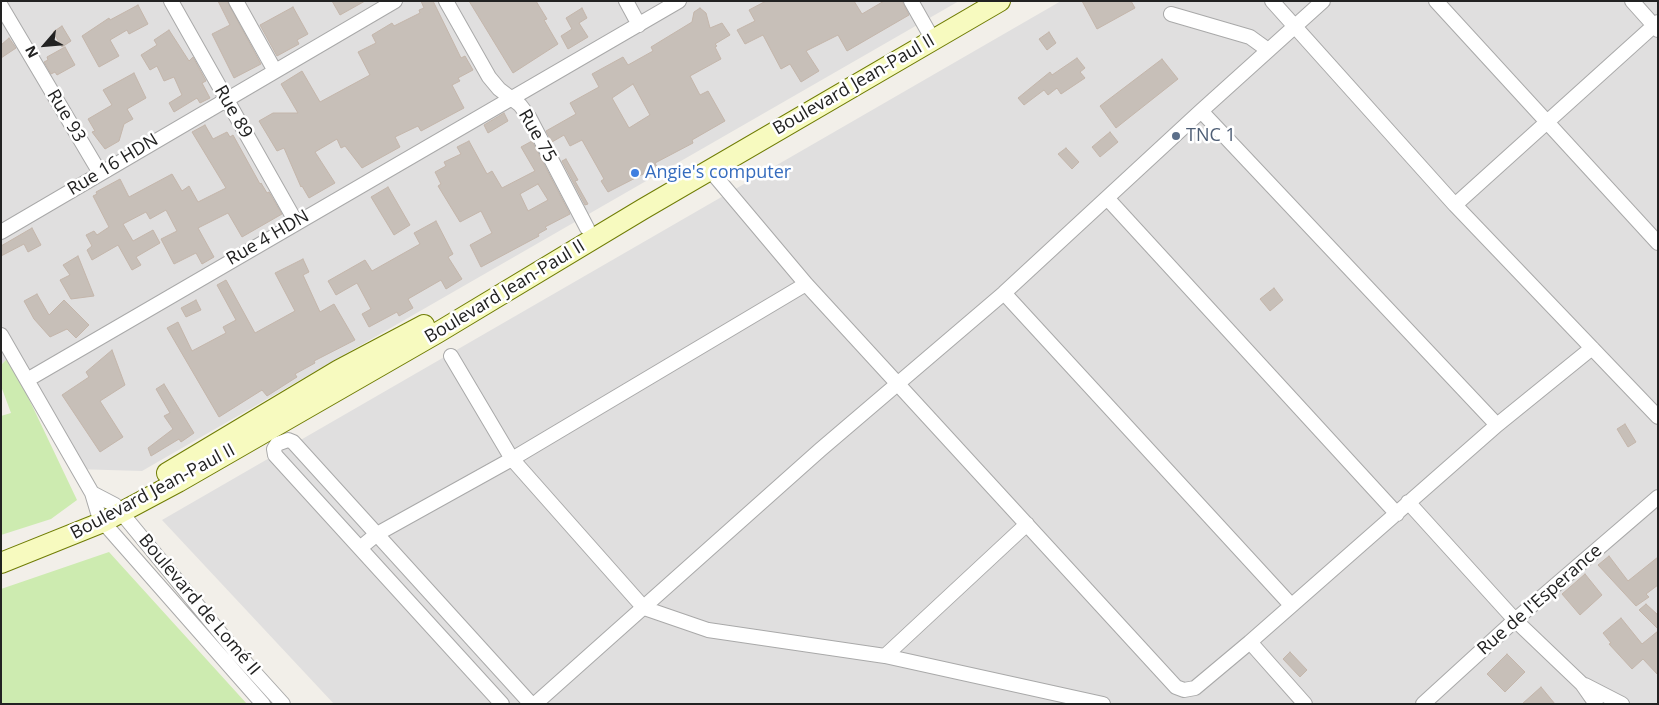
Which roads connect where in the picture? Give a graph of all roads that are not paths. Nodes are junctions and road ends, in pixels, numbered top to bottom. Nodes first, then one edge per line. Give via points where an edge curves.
1 (171, 1) edge
2 (236, 1) edge
3 (395, 1) edge
4 (446, 1) edge
5 (626, 1) edge
6 (679, 1) edge
7 (911, 1) edge
8 (978, 1) edge
9 (1000, 1) edge
10 (1272, 1) edge
11 (1323, 1) edge
12 (1436, 1) edge
13 (1632, 1) edge
14 (1, 6) edge
15 (1171, 14) dead end
16 (639, 25) junction
17 (1656, 26) edge
18 (1293, 27) junction
19 (928, 31) junction
20 (1268, 50) junction
21 (275, 71) junction
22 (510, 98) junction
23 (225, 99) junction
24 (1201, 111) junction
25 (1548, 122) junction
26 (710, 170) junction
27 (100, 173) junction
28 (1107, 198) junction
29 (1455, 205) junction
30 (296, 222) junction
31 (587, 228) junction
32 (1, 232) edge
33 (1658, 243) edge
34 (806, 284) junction
35 (1004, 293) junction
36 (1, 335) edge
37 (1592, 348) junction
38 (451, 356) dead end
39 (27, 380) junction
40 (899, 383) junction
41 (1658, 417) edge
42 (1497, 425) junction
43 (512, 459) junction
44 (92, 493) junction
45 (1658, 498) edge
46 (1408, 502) junction
47 (110, 513) junction
48 (1397, 514) junction
49 (1027, 524) junction
50 (377, 534) junction
51 (360, 548) junction
52 (1, 551) edge
53 (1, 563) edge
54 (1291, 605) junction
55 (644, 608) junction
56 (1515, 620) junction
57 (1250, 642) junction
58 (885, 656) junction
59 (1582, 684) junction
60 (263, 704) edge
61 (283, 704) edge
62 (502, 704) edge
63 (531, 704) edge
64 (535, 704) edge
65 (1103, 704) edge
66 (1305, 704) edge
67 (1424, 704) edge
68 (1596, 704) edge
69 (1622, 704) edge

1 - 23 street, Rue 89
2 - 21 street
3 - 21 street, Rue 16 HDN
4 - 22 street, Rue 75 via 489,77
5 - 16 street
6 - 16 street, Rue 4 HDN
7 - 19 street
8 - 19 main road, Boulevard Jean-Paul II
9 - 26 main road, Boulevard Jean-Paul II
10 - 18 street
11 - 18 street
12 - 25 street
13 - 17 street
14 - 27 street, Rue 93
15 - 20 street via 1250,38
16 - 22 street, Rue 4 HDN
17 - 25 street
18 - 20 street
18 - 29 street
19 - 31 main road, Boulevard Jean-Paul II
20 - 24 street
21 - 23 street, Rue 16 HDN
22 - 30 street, Rue 4 HDN
22 - 31 street, Rue 75 via 528,117
23 - 27 street, Rue 16 HDN
23 - 30 street, Rue 89
24 - 28 street
24 - 42 street
25 - 29 street
25 - 33 street
26 - 34 street
26 - 47 main road, Boulevard Jean-Paul II via 437,333
27 - 32 street, Rue 16 HDN
28 - 35 street
28 - 48 street
29 - 37 street
30 - 39 street, Rue 4 HDN
31 - 47 main road, Boulevard Jean-Paul II via 426,324 238,429
34 - 40 street
34 - 43 street
35 - 40 street
35 - 54 street
36 - 39 street
37 - 41 street
37 - 42 street
38 - 43 street
39 - 44 street
40 - 49 street
40 - 55 street
42 - 46 street
43 - 50 street
43 - 55 street
44 - 47 street
44 - 47 street
45 - 56 street, Rue de l'Esperance
46 - 48 street
46 - 56 street
47 - 52 main road, Boulevard Jean-Paul II
47 - 53 main road, Boulevard Jean-Paul II
47 - 60 street, Boulevard de Lomé II
47 - 61 street, Boulevard de Lomé II
48 - 54 street
49 - 57 street via 1176,687 1184,690 1195,688
49 - 58 street
50 - 51 street
50 - 51 street via 293,442 288,440 277,444 275,454
50 - 63 street
51 - 62 street
54 - 57 street
55 - 58 street via 708,630
55 - 64 street
56 - 59 street
56 - 67 street, Rue de l'Esperance
57 - 66 street
58 - 65 street
59 - 68 street
59 - 69 street

